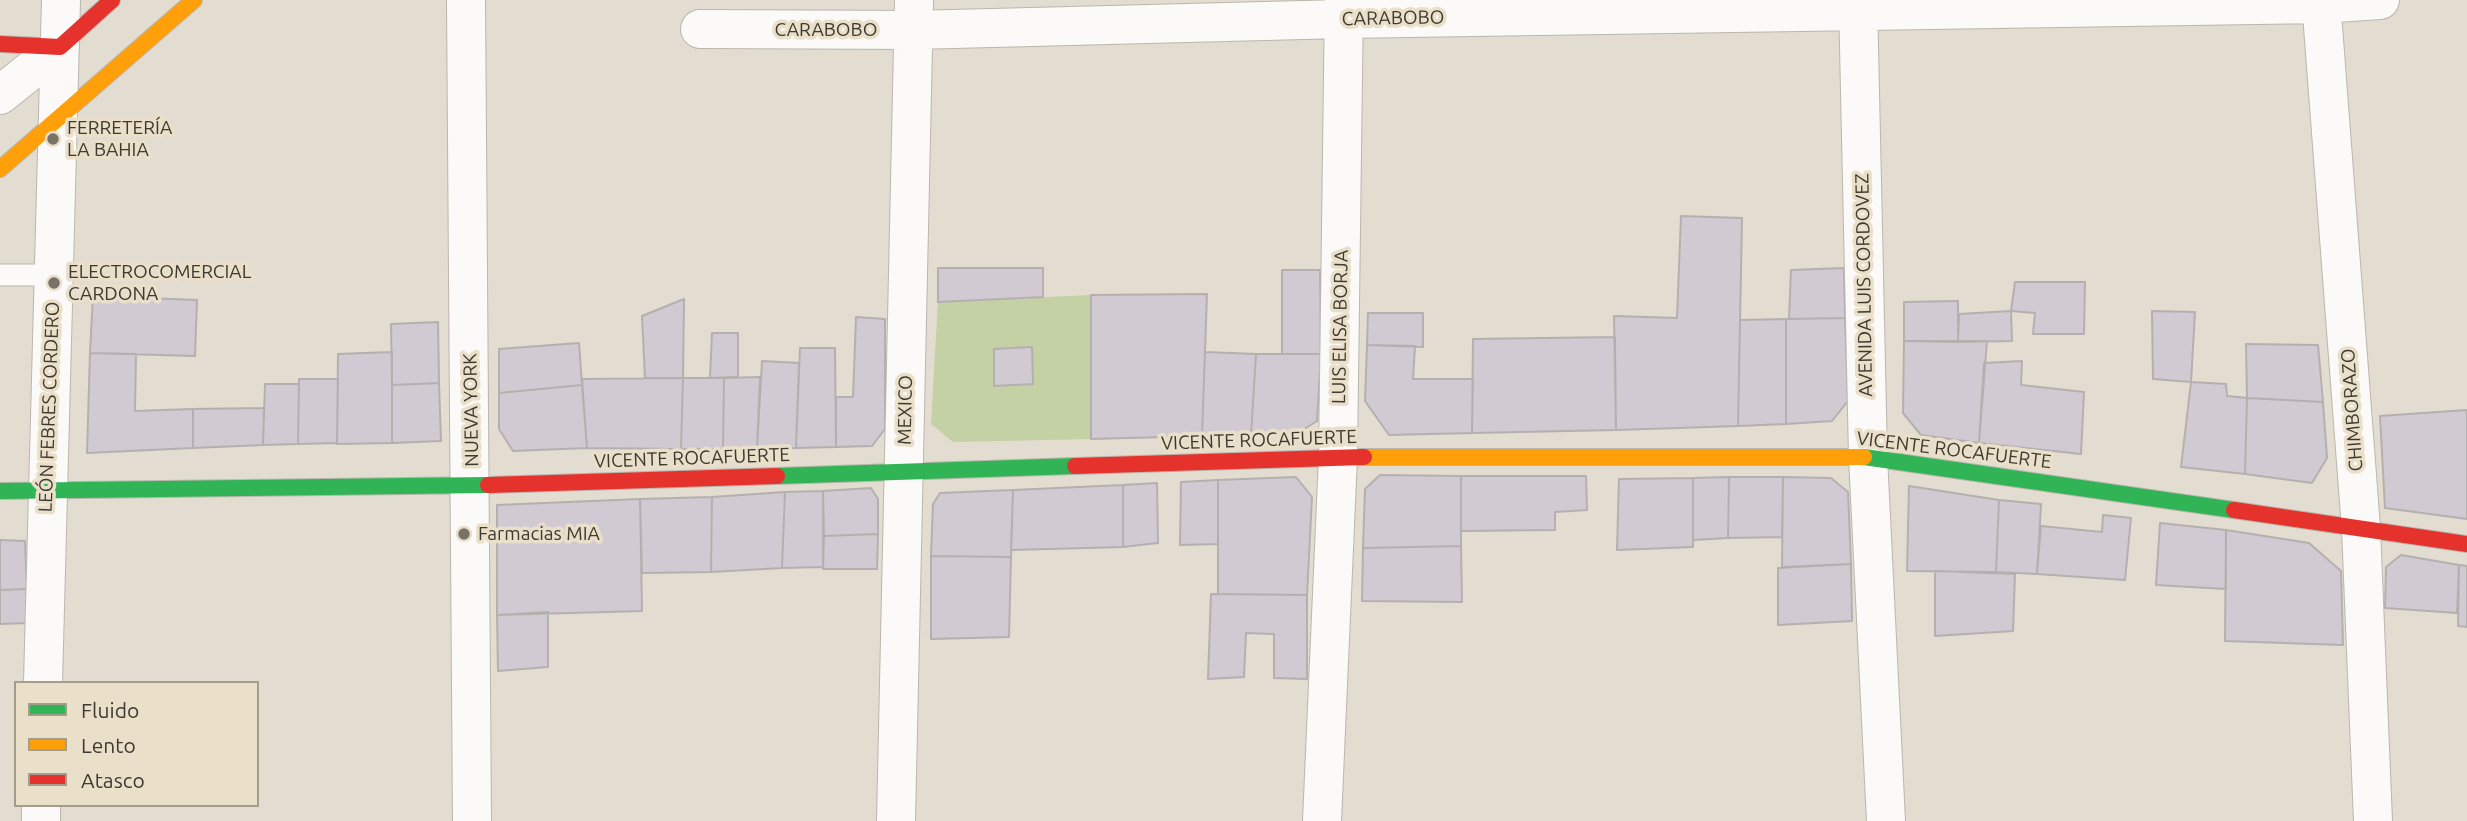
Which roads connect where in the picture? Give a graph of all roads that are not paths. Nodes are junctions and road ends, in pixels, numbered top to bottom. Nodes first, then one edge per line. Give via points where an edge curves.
1 (61, 0) edge
2 (112, 0) edge
3 (194, 0) edge
4 (466, 0) edge
5 (2380, 0) edge
6 (2321, 2) edge
7 (1858, 5) edge
8 (1344, 10) edge
9 (914, 15) edge
10 (700, 30) dead end
11 (0, 44) edge
12 (60, 47) junction
13 (0, 95) edge
14 (58, 120) junction
15 (0, 169) edge
16 (0, 275) edge
17 (53, 275) junction
18 (1338, 457) junction
19 (1868, 457) junction
20 (904, 473) junction
21 (472, 486) junction
22 (0, 491) edge
23 (47, 492) junction
24 (2361, 528) junction
25 (2467, 544) edge
26 (43, 681) edge
27 (472, 821) edge
28 (896, 821) edge
29 (1322, 821) edge
30 (1886, 821) edge
31 (2373, 821) edge

1 - 12 street, LEÓN FEBRES CORDERO
2 - 12 street
3 - 14 street
4 - 21 street, NUEVA YORK
5 - 6 street, CARABOBO
6 - 7 street, CARABOBO
6 - 24 street, CHIMBORAZO
7 - 8 street, CARABOBO
7 - 19 street, AVENIDA LUIS CORDOVEZ
8 - 9 street, CARABOBO
8 - 18 street, LUIS ELISA BORJA
9 - 10 street, CARABOBO
9 - 20 street, MEXICO
11 - 12 street
12 - 13 street
12 - 14 street, LEÓN FEBRES CORDERO
14 - 15 street
14 - 17 street, LEÓN FEBRES CORDERO
16 - 17 lane
17 - 23 street, LEÓN FEBRES CORDERO
18 - 19 street, VICENTE ROCAFUERTE
18 - 20 street, VICENTE ROCAFUERTE
18 - 29 street, LUIS ELISA BORJA
19 - 24 street, VICENTE ROCAFUERTE
19 - 30 street, AVENIDA LUIS CORDOVEZ
20 - 21 street, VICENTE ROCAFUERTE
20 - 28 street, MEXICO
21 - 23 street, VICENTE ROCAFUERTE
21 - 27 street, NUEVA YORK
22 - 23 street, VICENTE ROCAFUERTE
23 - 26 street, LEÓN FEBRES CORDERO
24 - 25 street, VICENTE ROCAFUERTE
24 - 31 street, CHIMBORAZO

